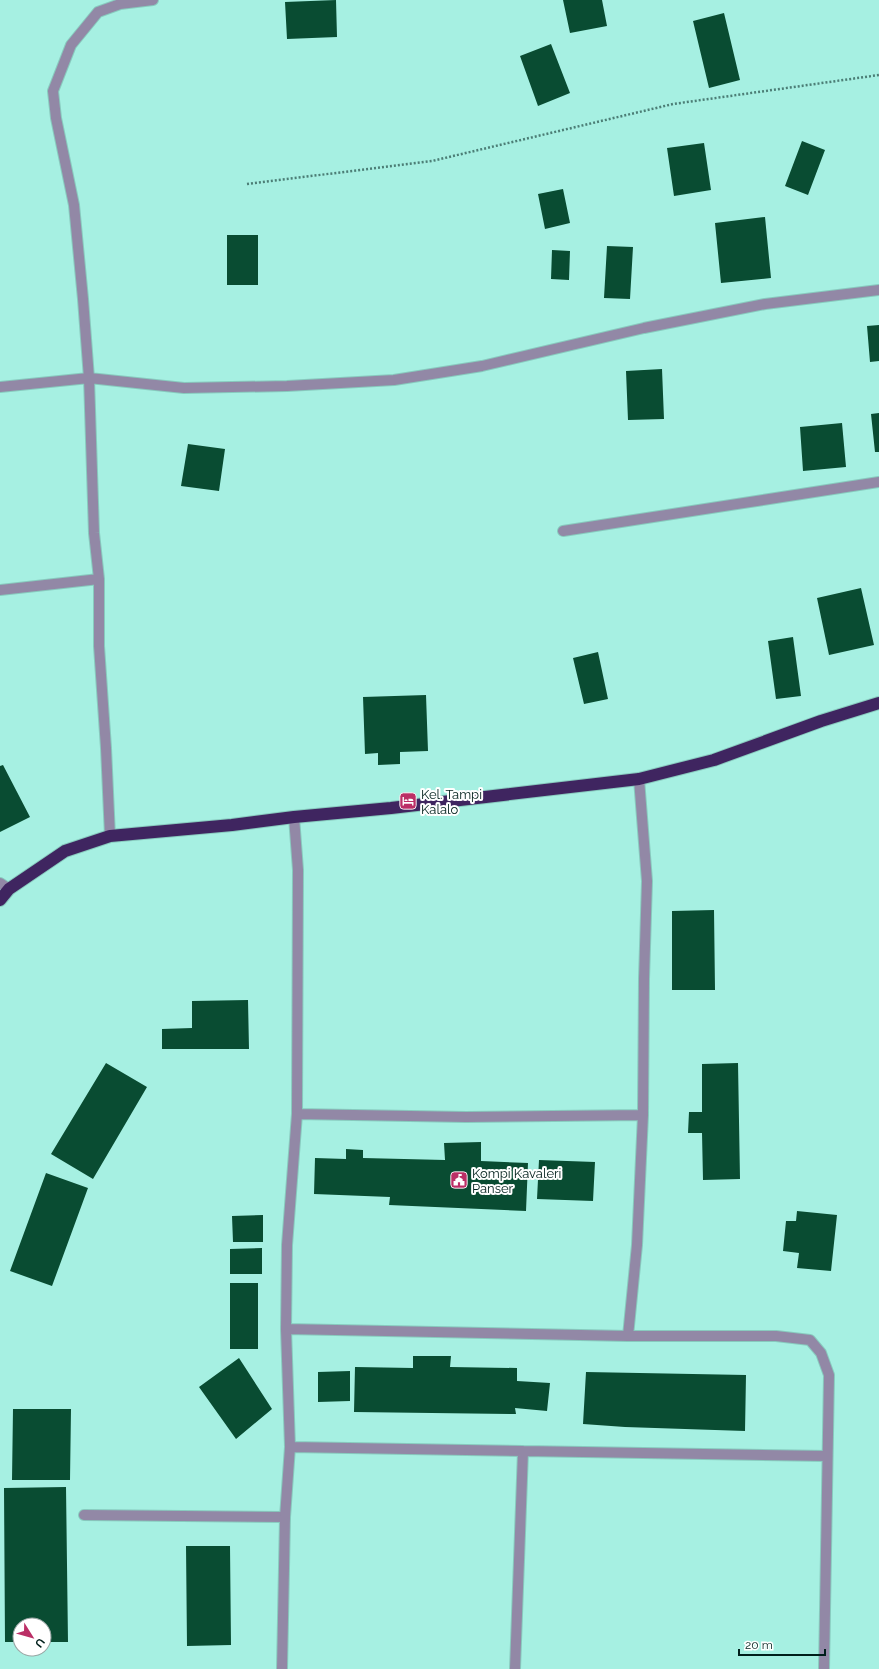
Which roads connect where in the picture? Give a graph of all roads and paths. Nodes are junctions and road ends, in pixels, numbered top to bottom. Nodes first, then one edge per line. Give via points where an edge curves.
1 (153, 0) edge
2 (879, 74) edge
3 (247, 184) dead end
4 (879, 290) edge
5 (89, 378) junction
6 (0, 387) edge
7 (879, 482) edge
8 (563, 531) dead end
9 (99, 579) junction
10 (0, 590) edge
11 (879, 703) edge
12 (639, 779) junction
13 (294, 817) junction
14 (110, 836) junction
15 (4, 886) edge
16 (0, 900) edge
17 (297, 1114) junction
18 (643, 1115) junction
19 (286, 1329) junction
20 (628, 1336) junction
21 (290, 1447) junction
22 (523, 1451) junction
23 (828, 1456) junction
24 (84, 1516) dead end
25 (285, 1517) junction
26 (282, 1669) edge
27 (515, 1669) edge
28 (824, 1669) edge

1 - 5 street via 120,4 98,12 71,45 53,91 74,205
2 - 3 path via 673,104 432,161
4 - 5 street via 765,304 644,328 482,366 394,380 184,388
5 - 6 street
5 - 9 street via 94,533
7 - 8 street
9 - 10 street
9 - 14 street via 98,646
11 - 12 highway via 714,760
12 - 13 highway
12 - 18 street via 647,881
13 - 14 highway via 232,826
13 - 17 street via 298,870
14 - 15 highway via 65,851
15 - 16 highway
17 - 18 street via 466,1117
17 - 19 street via 287,1245
18 - 20 street via 637,1245
19 - 20 street
19 - 21 street
20 - 23 street via 776,1336 810,1340 821,1353 829,1375
21 - 22 street
21 - 25 street
22 - 23 street
22 - 27 street
23 - 28 street
24 - 25 street
25 - 26 street

